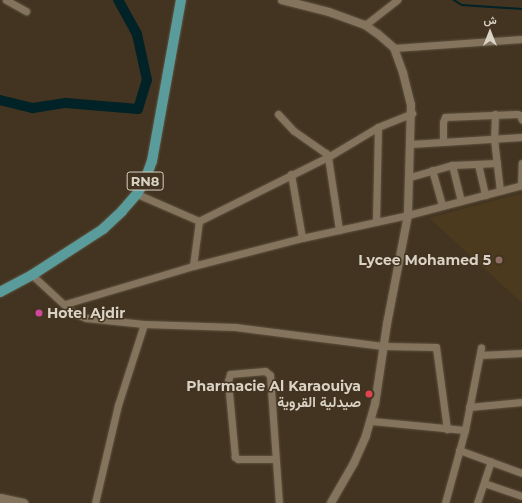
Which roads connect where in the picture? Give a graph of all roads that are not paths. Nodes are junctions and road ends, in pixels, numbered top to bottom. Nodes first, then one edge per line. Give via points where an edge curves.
1 (6, 0) edge
2 (182, 0) edge
3 (282, 0) edge
4 (397, 0) edge
5 (26, 11) dead end
6 (365, 25) junction
7 (522, 39) edge
8 (394, 48) junction
9 (412, 113) junction
10 (278, 114) dead end
11 (495, 114) junction
12 (522, 120) edge
13 (378, 127) junction
14 (522, 137) edge
15 (494, 139) junction
16 (443, 142) junction
17 (411, 144) junction
18 (328, 157) junction
19 (497, 163) junction
20 (522, 163) edge
21 (478, 164) junction
22 (452, 165) junction
23 (432, 170) junction
24 (292, 174) junction
25 (410, 177) junction
26 (521, 185) edge
27 (500, 192) junction
28 (137, 194) junction
29 (485, 195) junction
30 (461, 201) junction
31 (442, 206) junction
32 (408, 215) junction
33 (199, 220) junction
34 (376, 222) junction
35 (339, 230) junction
36 (302, 238) junction
37 (193, 266) junction
38 (32, 275) junction
39 (0, 292) edge
40 (65, 304) junction
41 (144, 324) junction
42 (383, 346) junction
43 (522, 353) edge
44 (522, 402) edge
45 (469, 406) junction
46 (372, 421) junction
47 (447, 429) junction
48 (465, 430) junction
49 (459, 450) junction
50 (275, 459) junction
51 (491, 461) junction
52 (522, 472) edge
53 (484, 483) junction
54 (522, 497) edge
55 (0, 498) edge
56 (23, 503) edge
57 (95, 503) edge
58 (279, 503) edge
59 (331, 503) edge
60 (444, 503) edge
61 (477, 503) edge
62 (520, 503) edge

1 - 5 street
2 - 28 main road, RN8 via 152,161
3 - 6 street via 329,12
4 - 6 street
6 - 8 street
7 - 8 street
8 - 9 street via 410,96
9 - 13 street
9 - 17 street
10 - 18 street
11 - 12 street via 517,114
11 - 15 street
11 - 16 street via 445,117
13 - 18 street
13 - 34 street
14 - 15 street
15 - 16 street
15 - 19 street
16 - 17 street
17 - 25 street
18 - 24 street
18 - 35 street
19 - 21 street
19 - 27 street
20 - 26 street
21 - 22 street
21 - 29 street
22 - 23 street
22 - 30 street
23 - 25 street
23 - 31 street
24 - 33 street
24 - 36 street
25 - 32 street
26 - 27 street
27 - 29 street
28 - 33 street
28 - 38 main road, RN8 via 103,229
29 - 30 street
30 - 31 street
31 - 32 street
32 - 34 street
32 - 42 street
33 - 37 street
34 - 35 street
35 - 36 street
36 - 37 street
37 - 40 street
38 - 39 main road, RN8
38 - 40 street
40 - 41 street via 73,313 86,318
41 - 42 street via 235,327
41 - 57 street via 118,405
42 - 46 street
42 - 47 street via 436,347
43 - 45 street via 480,352
44 - 45 street
45 - 48 street
46 - 47 street
46 - 59 street via 354,463
47 - 48 street
48 - 49 street
49 - 51 street
49 - 60 street
50 - 50 street via 269,373 265,371 230,374 228,381 236,457
50 - 58 street
51 - 52 street
51 - 53 street
53 - 54 street
53 - 61 street
54 - 62 street
55 - 56 main road

